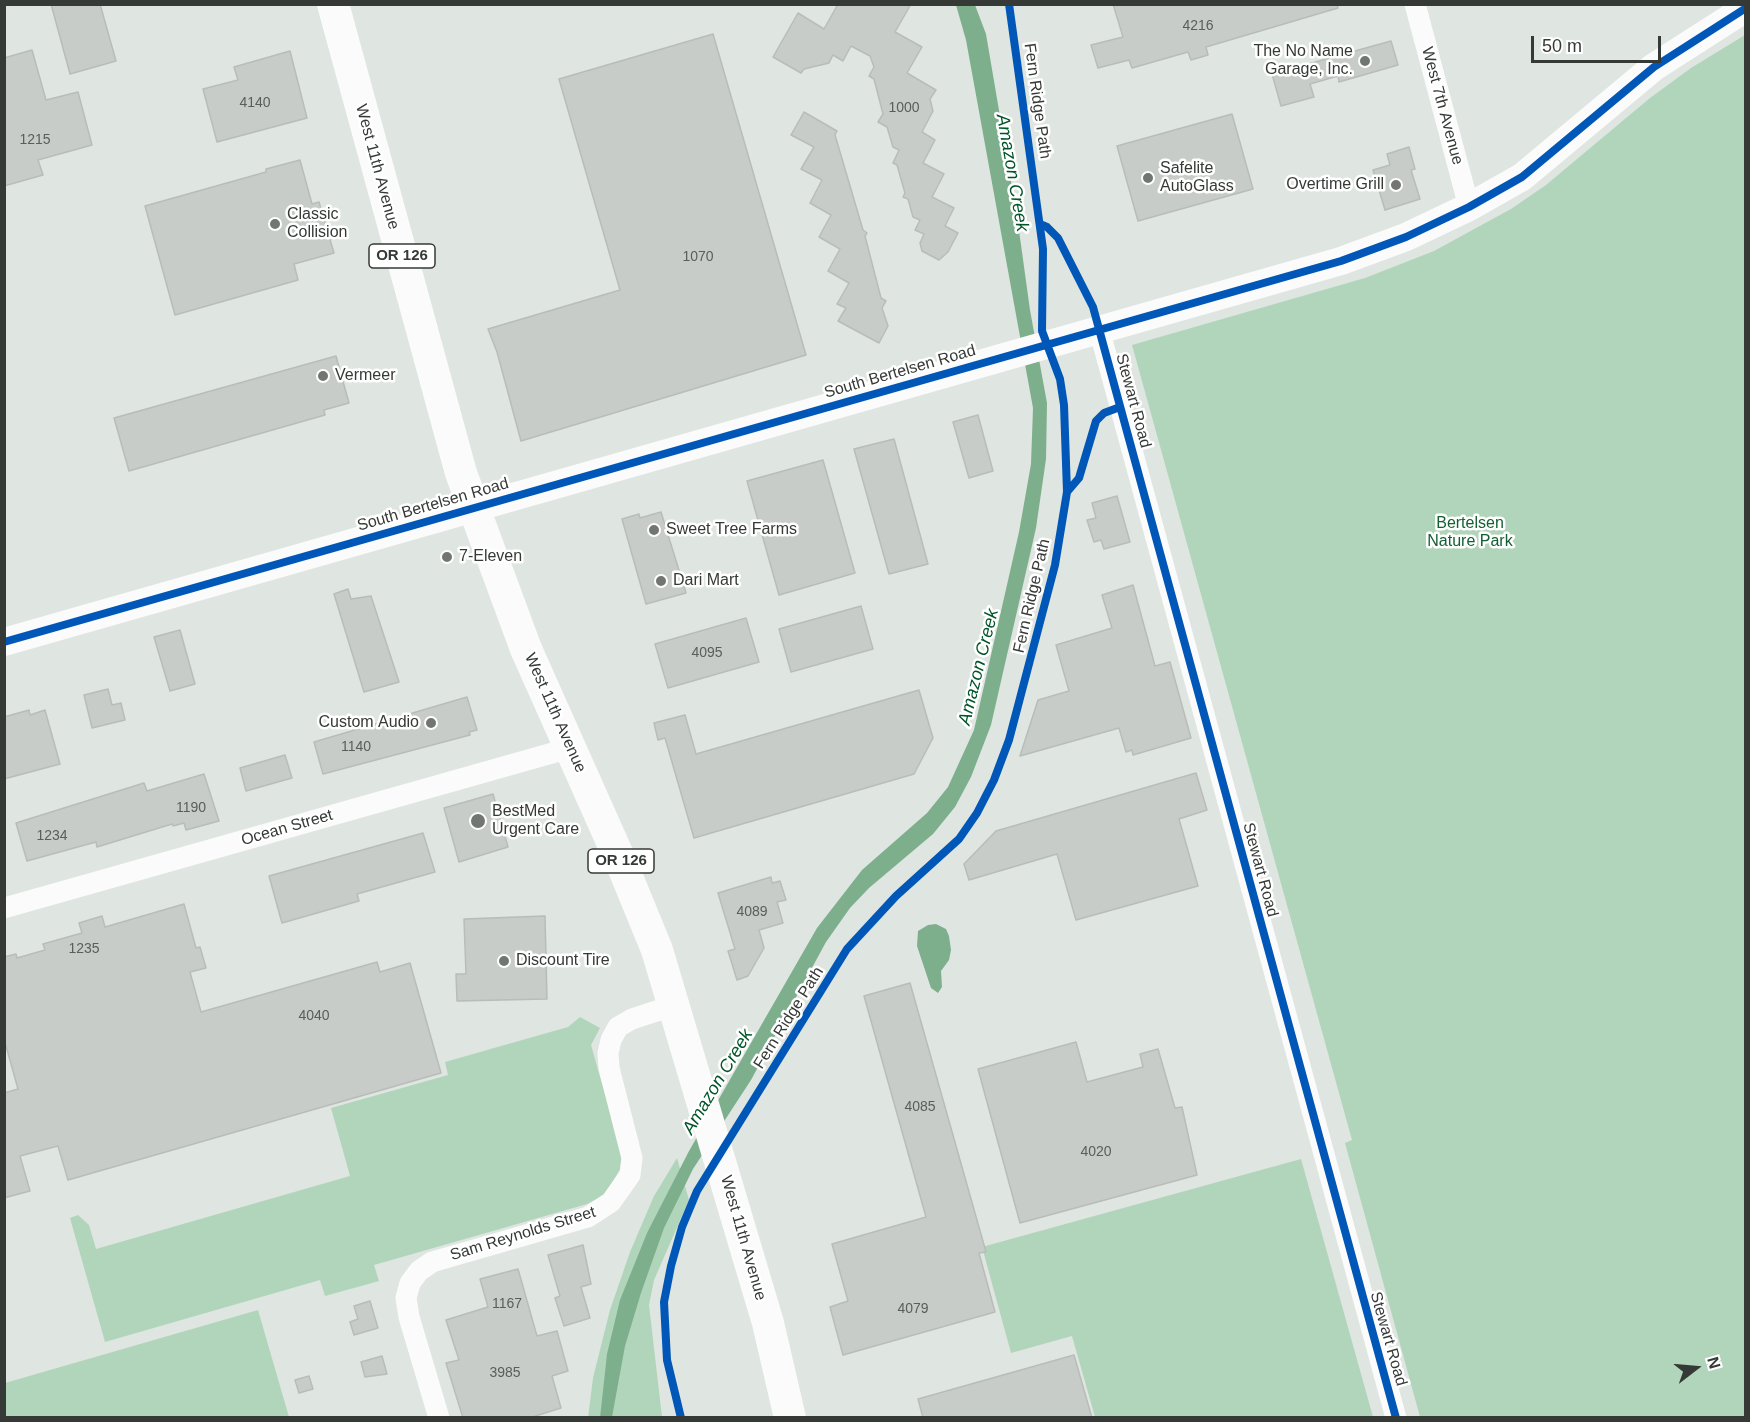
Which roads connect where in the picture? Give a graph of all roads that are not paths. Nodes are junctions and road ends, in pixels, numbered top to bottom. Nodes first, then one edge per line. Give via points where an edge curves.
1 (333, 4) edge
2 (1415, 4) edge
3 (1746, 8) edge
4 (1469, 207) junction
5 (1099, 329) junction
6 (475, 507) junction
7 (4, 642) edge
8 (570, 747) junction
9 (4, 908) edge
10 (675, 1005) junction
11 (439, 1418) edge
12 (790, 1418) edge
13 (1396, 1418) edge

1 - 6 main road, West 11th Avenue / OR 126 via 461,473
2 - 4 street, West 7th Avenue
3 - 4 street, South Bertelsen Road via 1654,67 1522,177
4 - 5 street, South Bertelsen Road via 1406,237 1341,261
5 - 6 street, South Bertelsen Road
5 - 13 street, Stewart Road
6 - 7 street, South Bertelsen Road
6 - 8 main road, West 11th Avenue / OR 126 via 514,619
8 - 9 street, Ocean Street
8 - 10 main road, West 11th Avenue / OR 126 via 641,908
10 - 11 street, Sam Reynolds Street via 632,1019 618,1027 611,1040 609,1068 632,1158 630,1175 611,1202 588,1217 432,1262 410,1282 406,1298 410,1317
10 - 12 main road, West 11th Avenue / OR 126 via 776,1352

